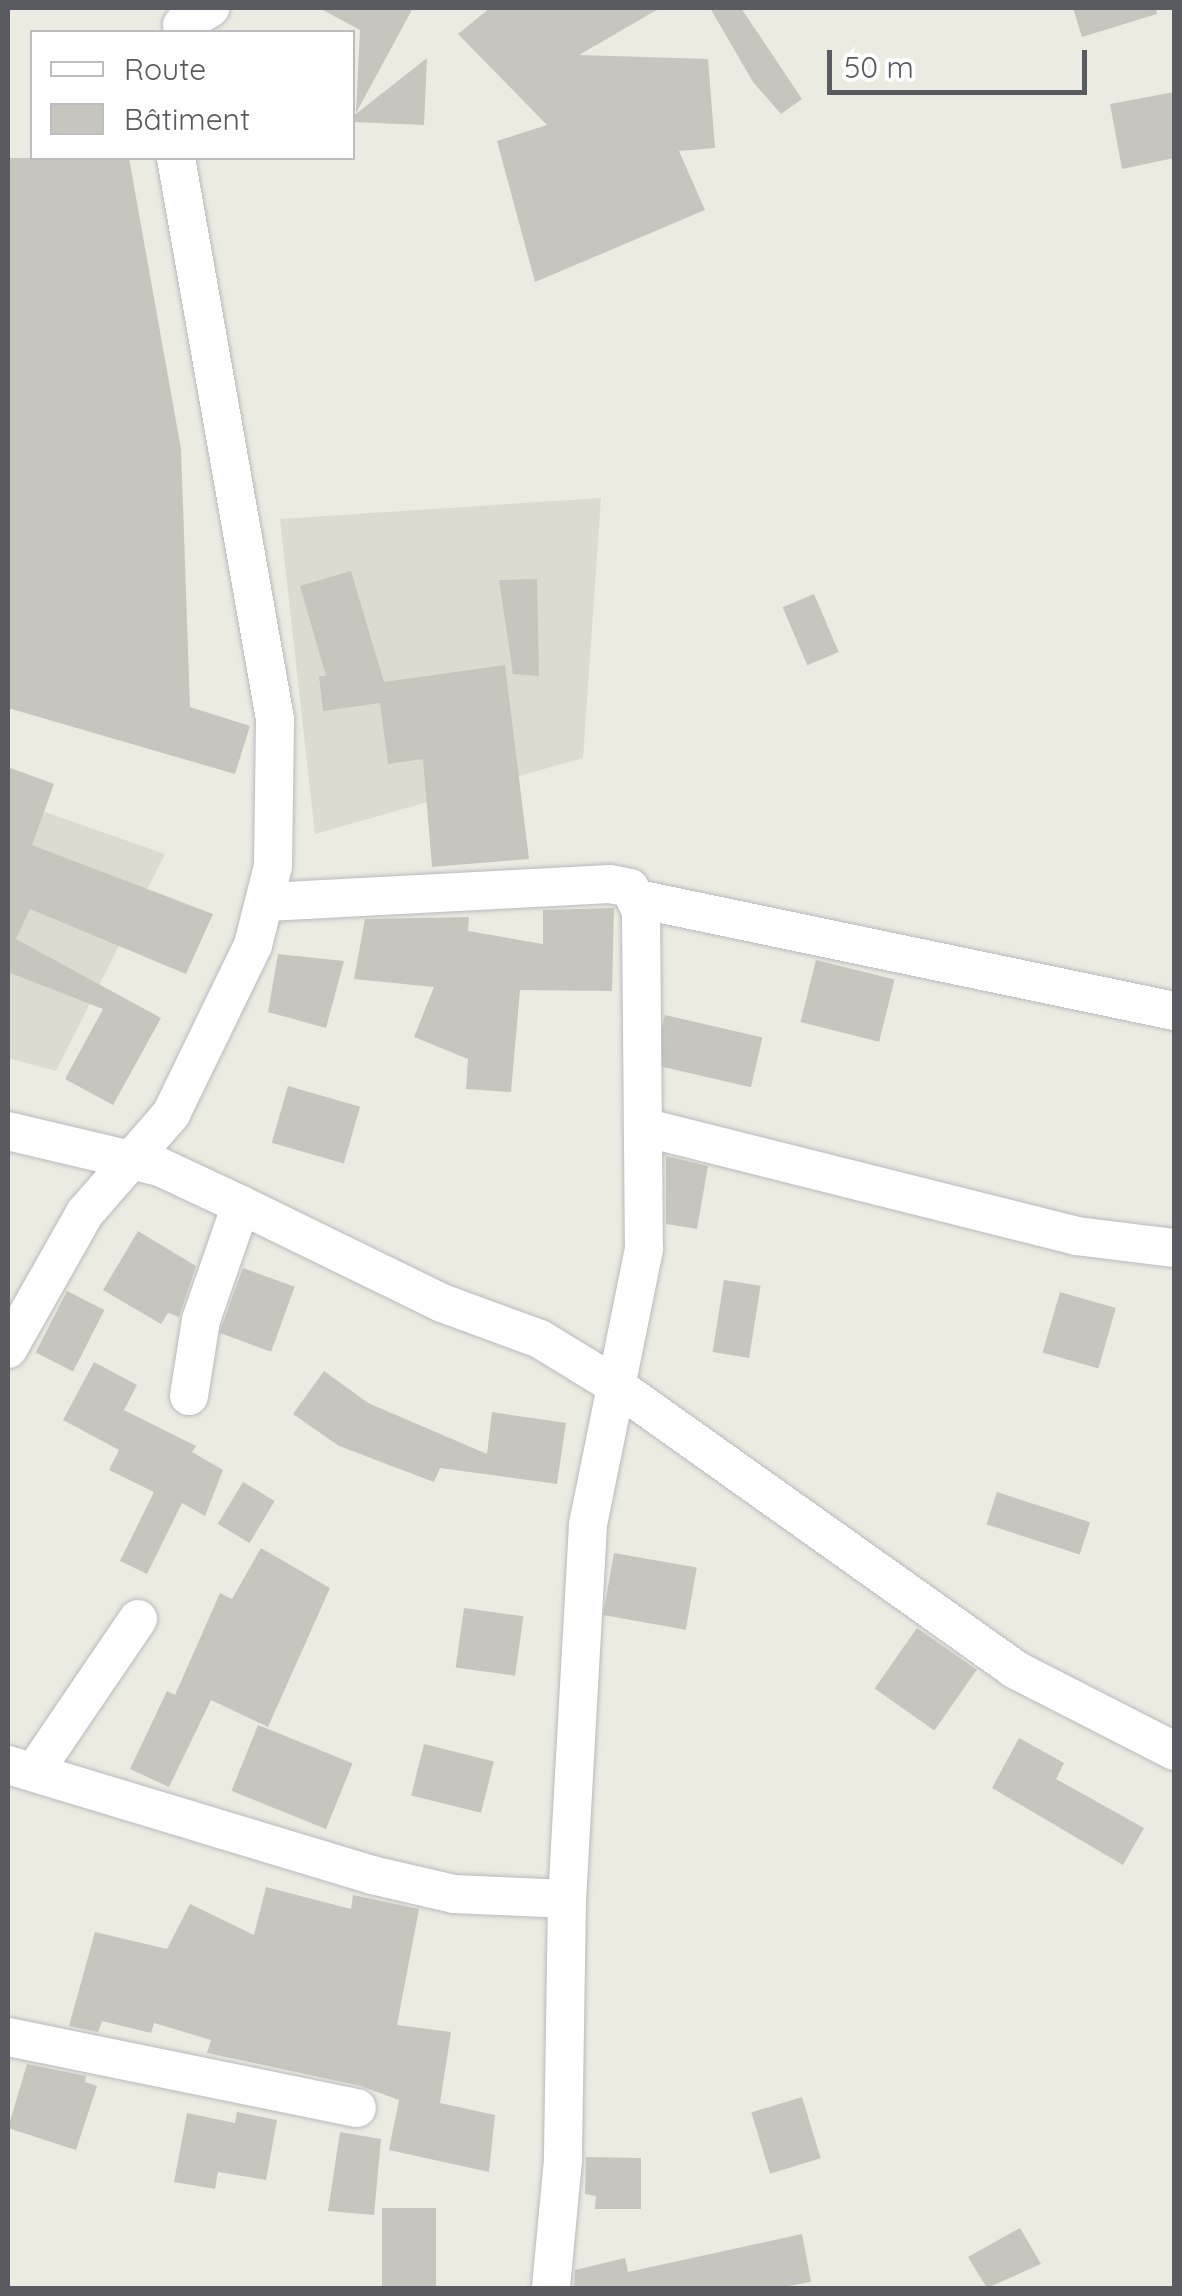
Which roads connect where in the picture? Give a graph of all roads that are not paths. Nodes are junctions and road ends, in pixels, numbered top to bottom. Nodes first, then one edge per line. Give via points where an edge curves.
1 (176, 160) edge
2 (638, 899) junction
3 (267, 902) junction
4 (1174, 1011) edge
5 (643, 1127) junction
6 (8, 1131) edge
7 (130, 1163) junction
8 (240, 1205) junction
9 (1174, 1248) edge
10 (8, 1349) edge
11 (614, 1385) junction
12 (189, 1396) dead end
13 (138, 1619) dead end
14 (1174, 1751) edge
15 (21, 1769) edge
16 (566, 1899) junction
17 (8, 2037) edge
18 (357, 2108) dead end
19 (551, 2288) edge

1 - 3 street via 275,720
2 - 3 street via 630,888 610,884
2 - 4 street
2 - 5 street
3 - 7 street via 170,1114
5 - 9 street via 1076,1236
5 - 11 street via 644,1250
6 - 7 street
7 - 8 street via 160,1167
7 - 10 street via 75,1227
8 - 11 street via 442,1303 540,1340
8 - 12 street via 201,1320
11 - 14 street via 1014,1669
11 - 16 street via 588,1525
13 - 15 street
15 - 16 street via 372,1875 454,1894
16 - 19 street via 563,2160
17 - 18 street

